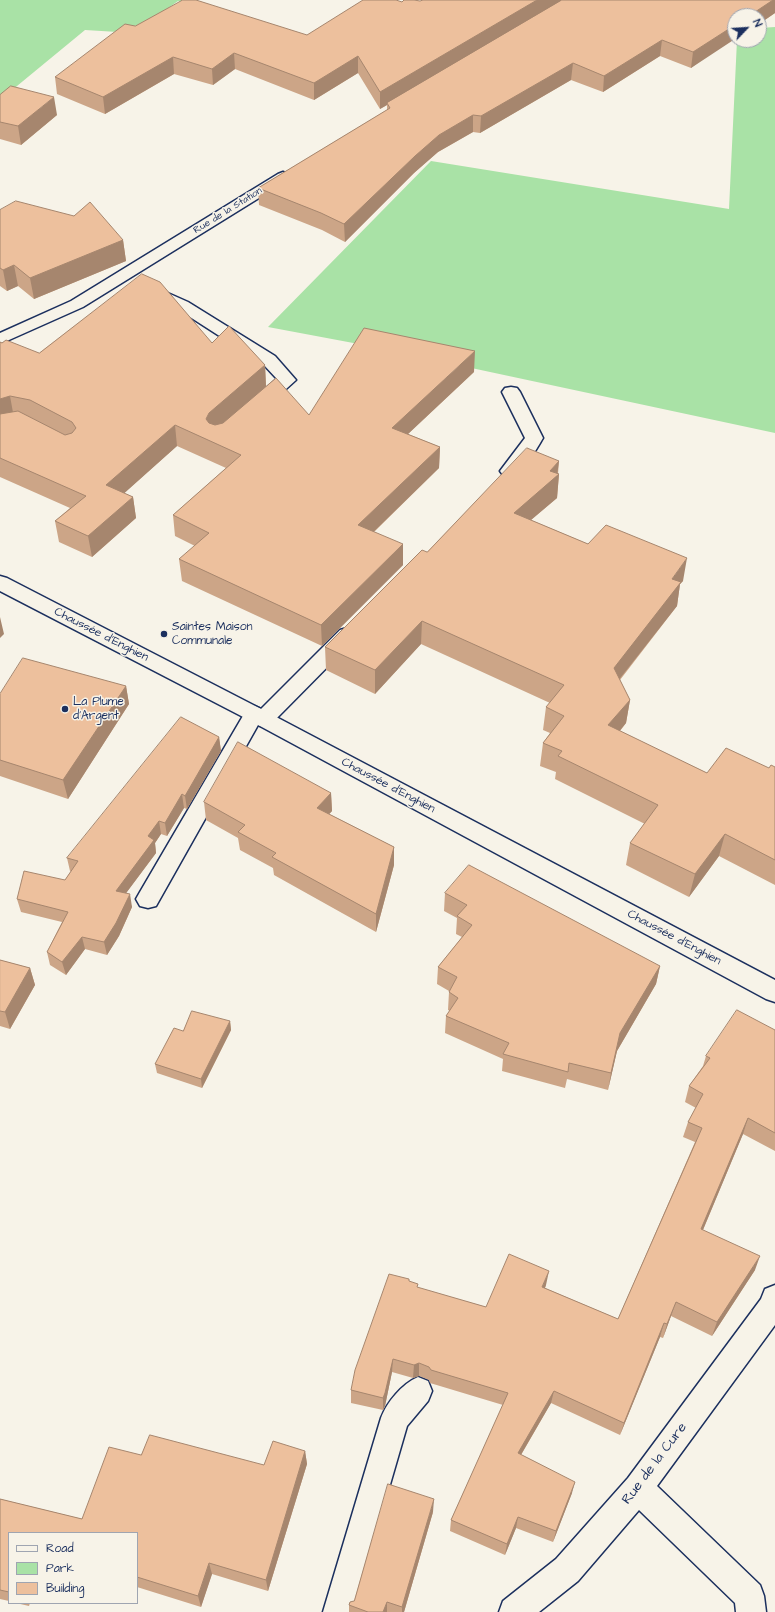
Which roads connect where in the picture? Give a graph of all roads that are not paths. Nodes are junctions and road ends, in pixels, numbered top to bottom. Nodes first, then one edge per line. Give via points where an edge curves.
1 (295, 169) edge
2 (122, 277) junction
3 (0, 339) edge
4 (511, 392) dead end
5 (247, 414) edge
6 (499, 482) edge
7 (0, 583) edge
8 (359, 623) edge
9 (259, 717) junction
10 (148, 899) dead end
11 (775, 992) edge
12 (775, 1298) edge
13 (418, 1391) dead end
14 (638, 1488) junction
15 (338, 1612) edge
16 (514, 1612) edge
17 (751, 1612) edge

1 - 2 main road, Rue de la Station
2 - 3 main road, Rue de la Station via 77,304
2 - 5 main road via 182,305 269,360 287,380
4 - 6 main road via 534,438 516,464
7 - 9 main road, Chaussée d'Enghien
8 - 9 main road
9 - 10 main road
9 - 11 main road, Chaussée d'Enghien
12 - 14 main road, Rue de la Cure via 771,1308
13 - 15 main road via 395,1418
14 - 16 main road, Rue de la Cure via 567,1570
14 - 17 main road via 749,1596

